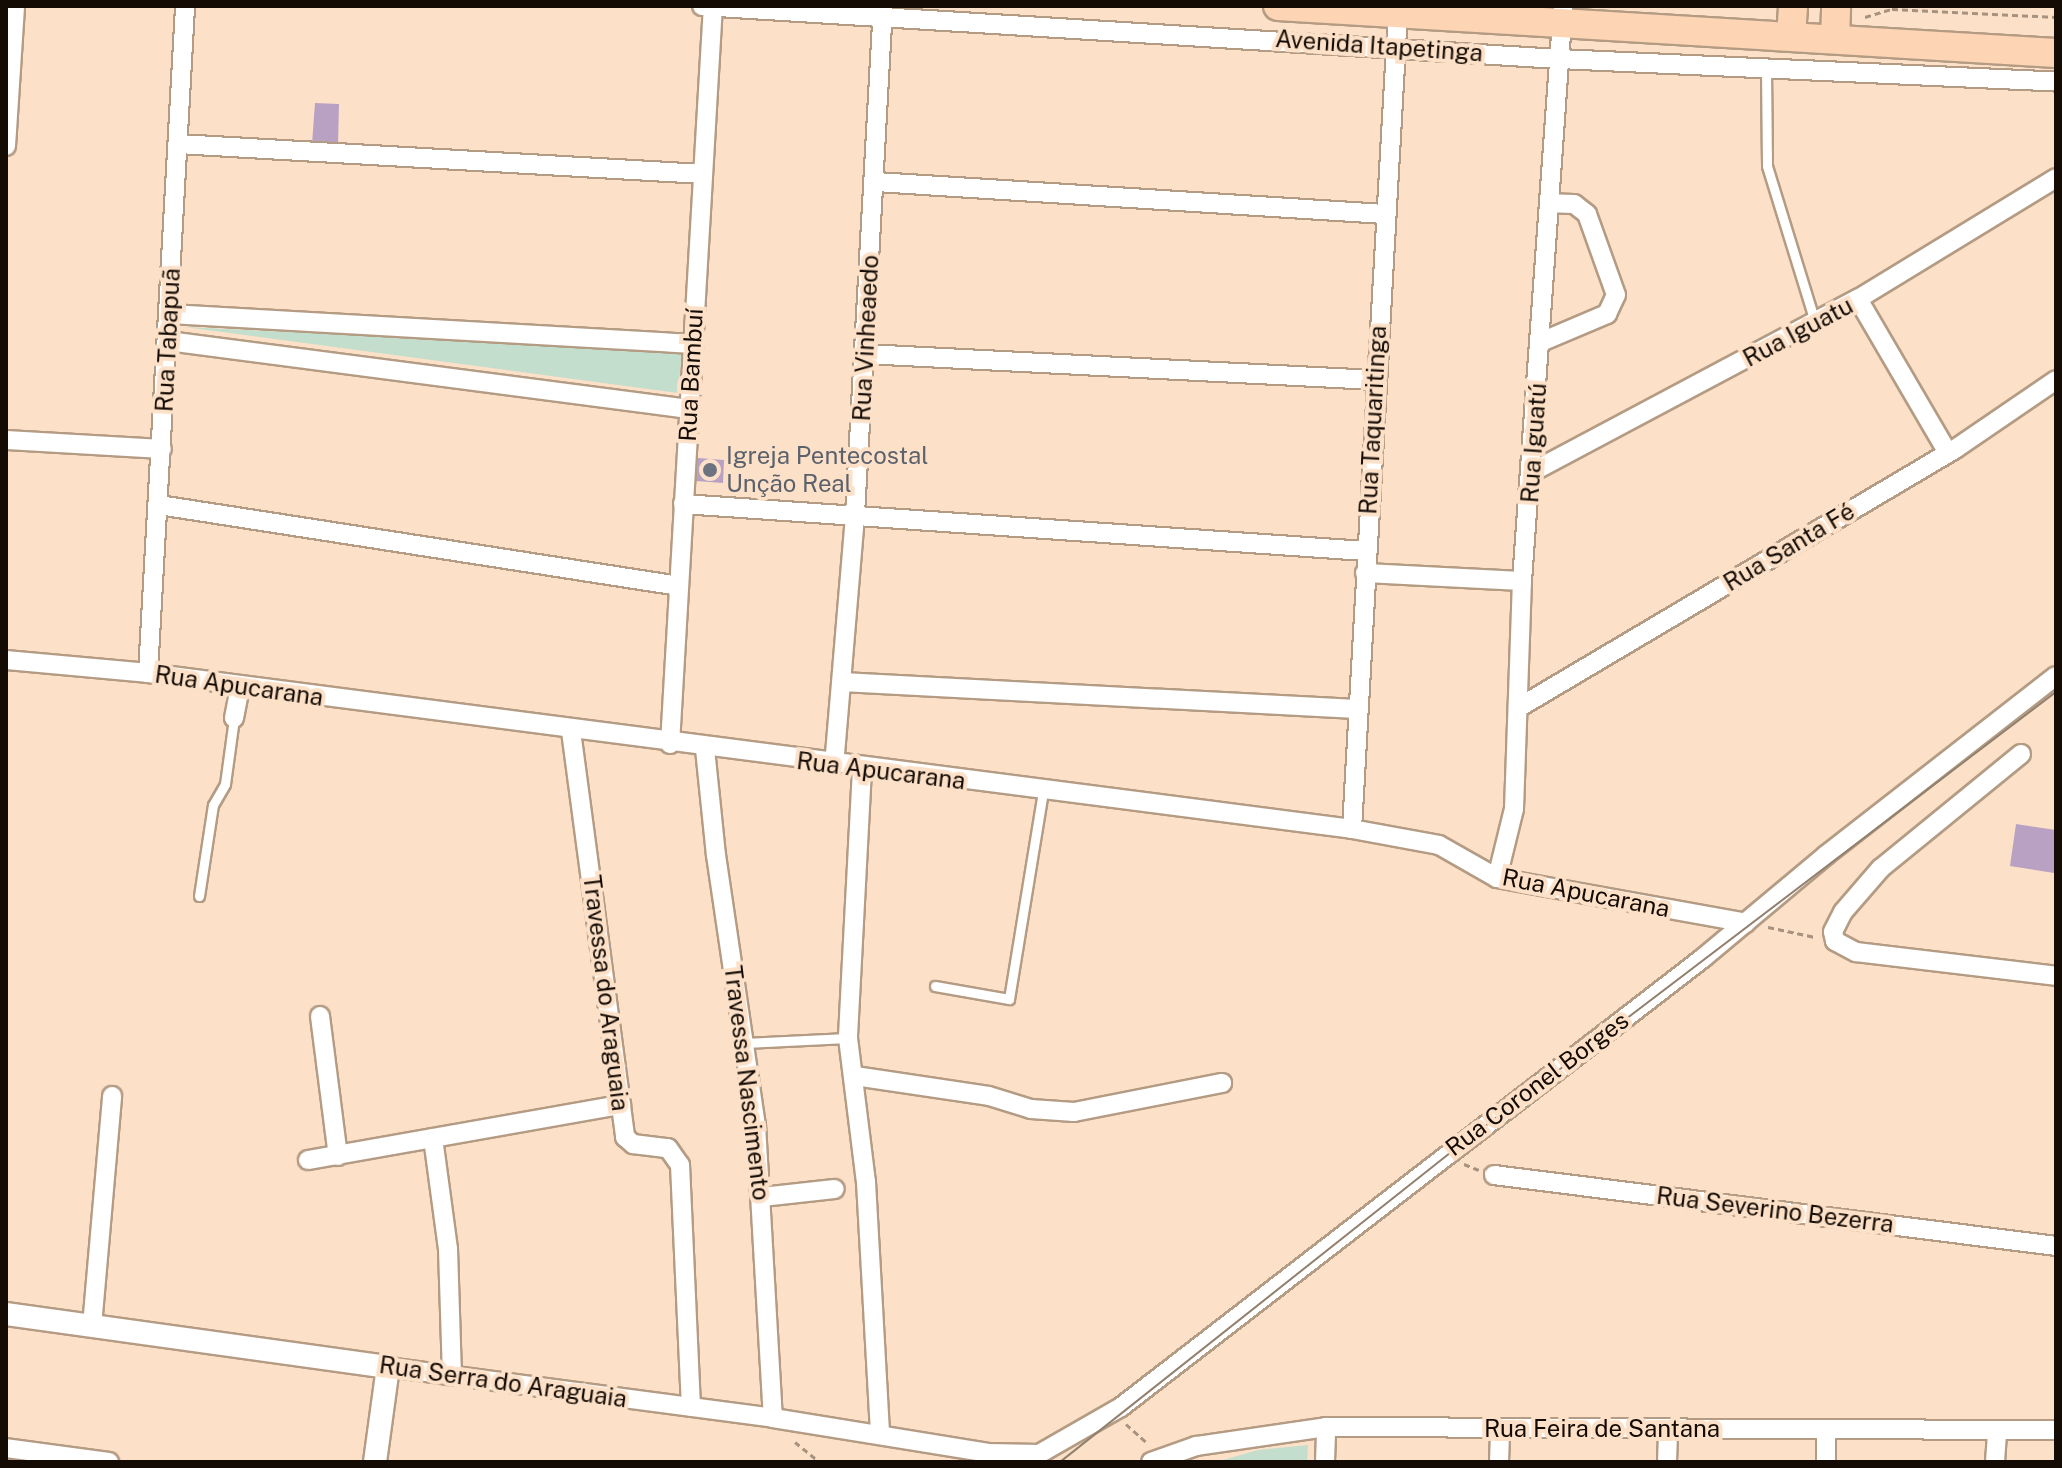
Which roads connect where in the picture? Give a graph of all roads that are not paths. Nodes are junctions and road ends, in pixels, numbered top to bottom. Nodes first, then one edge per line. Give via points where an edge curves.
1 (15, 6) edge
2 (185, 6) edge
3 (702, 6) edge
4 (713, 6) edge
5 (1278, 6) edge
6 (1793, 6) edge
7 (1836, 6) edge
8 (1319, 7) edge
9 (882, 12) edge
10 (1398, 12) junction
11 (1563, 13) edge
12 (1791, 36) junction
13 (1835, 39) junction
14 (1396, 46) junction
15 (2056, 53) edge
16 (1559, 59) junction
17 (1766, 69) junction
18 (2056, 82) edge
19 (178, 144) junction
20 (6, 146) edge
21 (703, 174) junction
22 (2056, 178) edge
23 (876, 182) junction
24 (1550, 203) junction
25 (1385, 214) junction
26 (1858, 299) junction
27 (170, 314) junction
28 (1815, 323) junction
29 (168, 341) junction
30 (1541, 342) junction
31 (693, 344) junction
32 (865, 354) junction
33 (1375, 380) junction
34 (2051, 384) edge
35 (2056, 404) edge
36 (689, 409) junction
37 (6, 440) edge
38 (162, 449) junction
39 (1948, 453) junction
40 (1532, 472) junction
41 (683, 504) junction
42 (159, 505) junction
43 (855, 514) junction
44 (1366, 551) junction
45 (1365, 573) junction
46 (1522, 581) junction
47 (679, 586) junction
48 (6, 660) edge
49 (148, 673) junction
50 (2056, 676) edge
51 (842, 682) junction
52 (240, 686) junction
53 (1518, 708) junction
54 (1356, 709) junction
55 (234, 718) joint
56 (571, 731) junction
57 (670, 744) junction
58 (705, 749) junction
59 (2021, 754) dead end
60 (834, 766) junction
61 (862, 769) junction
62 (1043, 791) junction
63 (1352, 829) junction
64 (1497, 878) junction
65 (199, 896) dead end
66 (1746, 923) junction
67 (2056, 976) edge
68 (935, 986) dead end
69 (320, 1016) dead end
70 (848, 1038) junction
71 (744, 1043) junction
72 (855, 1076) junction
73 (1222, 1083) dead end
74 (112, 1096) dead end
75 (621, 1105) junction
76 (433, 1138) junction
77 (338, 1156) junction
78 (308, 1160) dead end
79 (1494, 1175) road end
80 (835, 1189) dead end
81 (762, 1197) junction
82 (2056, 1246) edge
83 (6, 1314) edge
84 (92, 1326) junction
85 (388, 1367) junction
86 (452, 1376) junction
87 (691, 1407) junction
88 (773, 1418) junction
89 (1326, 1427) junction
90 (1668, 1429) junction
91 (1826, 1429) junction
92 (1500, 1430) junction
93 (1997, 1430) junction
94 (2056, 1430) edge
95 (880, 1435) junction
96 (6, 1448) edge
97 (999, 1454) joint
98 (1155, 1460) edge
99 (109, 1462) edge
100 (375, 1462) edge
101 (1325, 1462) edge
102 (1499, 1462) edge
103 (1667, 1462) edge
104 (1826, 1462) edge
105 (1995, 1462) edge

1 - 20 street
2 - 19 street, Rua Tabapuã
3 - 4 street, Avenida Itapetinga
4 - 9 street, Avenida Itapetinga
4 - 21 street, Rua Bambuí
5 - 8 main road, Avenida Itapetinga
6 - 12 main road
7 - 13 main road
8 - 10 main road, Avenida Itapetinga
9 - 14 street, Avenida Itapetinga
9 - 23 street, Rua Vinheaedo
10 - 11 main road, Avenida Itapetinga
10 - 14 street, Rua Taquaritinga
11 - 12 main road, Avenida Itapetinga
11 - 16 street, Rua Iguatú
12 - 13 main road, Avenida Itapetinga
13 - 15 main road, Avenida Itapetinga
14 - 16 street, Avenida Itapetinga
14 - 25 street, Rua Taquaritinga
16 - 17 street, Avenida Itapetinga
16 - 24 street, Rua Iguatú
17 - 18 street, Avenida Itapetinga
17 - 28 lane via 1767,166
19 - 21 street
19 - 27 street, Rua Tabapuã
21 - 31 street, Rua Bambuí
22 - 26 street, Rua Iguatu
23 - 25 street
23 - 32 street, Rua Vinheaedo
24 - 30 street, Rua Iguatú
24 - 30 street via 1574,204 1587,214 1616,295 1607,314
25 - 33 street, Rua Taquaritinga
26 - 28 street, Rua Iguatu
26 - 39 street
27 - 29 street, Rua Tabapuã
27 - 31 street
28 - 40 street, Rua Iguatu
29 - 36 street
29 - 38 street, Rua Tabapuã
30 - 40 street, Rua Iguatú
31 - 36 street, Rua Bambuí
32 - 33 street
32 - 43 street, Rua Vinheaedo
33 - 44 street, Rua Taquaritinga
34 - 35 street
34 - 39 street, Rua Santa Fé
36 - 41 street, Rua Bambuí
37 - 38 street
38 - 42 street, Rua Tabapuã
39 - 53 street, Rua Santa Fé
40 - 46 street, Rua Iguatú
41 - 43 street
41 - 47 street, Rua Bambuí
42 - 47 street
42 - 49 street, Rua Tabapuã
43 - 44 street
43 - 51 street, Rua Vinheaedo
44 - 45 street, Rua Taquaritinga
45 - 46 street
45 - 54 street, Rua Taquaritinga
46 - 53 street, Rua Iguatú
47 - 57 street, Rua Bambuí
48 - 49 street, Rua Apucarana
49 - 52 street, Rua Apucarana
50 - 66 street, Rua Coronel Borges
51 - 54 street
51 - 60 street, Rua Vinheaedo
52 - 55 street
52 - 56 street, Rua Apucarana
53 - 64 street, Rua Iguatú via 1514,809
54 - 63 street, Rua Taquaritinga
55 - 65 lane
56 - 57 street, Rua Apucarana
56 - 75 street, Travessa do Araguaia
57 - 58 street, Rua Apucarana
58 - 60 street, Rua Apucarana
58 - 71 street, Travessa Nascimento
59 - 67 street via 1881,868 1833,932 1835,941 1856,952
60 - 61 street, Rua Apucarana
61 - 62 street, Rua Apucarana
61 - 70 street
62 - 63 street, Rua Apucarana
62 - 68 lane via 1009,999
63 - 64 street, Rua Apucarana via 1439,845
64 - 66 street, Rua Apucarana
66 - 97 street, Rua Coronel Borges via 1101,1419 1039,1454
69 - 77 street
70 - 71 lane
70 - 72 street
71 - 81 street, Travessa Nascimento
72 - 73 street via 1063,1112
72 - 95 street
74 - 84 street
75 - 76 street
75 - 87 street, Travessa do Araguaia via 625,1137 633,1144 668,1148 680,1165
76 - 77 street
76 - 86 street via 448,1249
77 - 78 street
79 - 82 street, Rua Severino Bezerra
80 - 81 street
81 - 88 street, Travessa Nascimento
83 - 84 street, Rua Serra do Araguaia
84 - 85 street, Rua Serra do Araguaia
85 - 86 street, Rua Serra do Araguaia
85 - 100 street
86 - 87 street, Rua Serra do Araguaia
87 - 88 street, Rua Serra do Araguaia
88 - 95 street, Rua Serra do Araguaia
89 - 92 street, Rua Feira de Santana
89 - 98 street, Rua Feira de Santana via 1196,1446
89 - 101 street
90 - 91 street, Rua Feira de Santana
90 - 92 street, Rua Feira de Santana
90 - 103 street
91 - 93 street, Rua Feira de Santana
91 - 104 street
92 - 102 street
93 - 94 street, Rua Feira de Santana
93 - 105 street
95 - 97 street, Rua Serra do Araguaia
96 - 99 street

